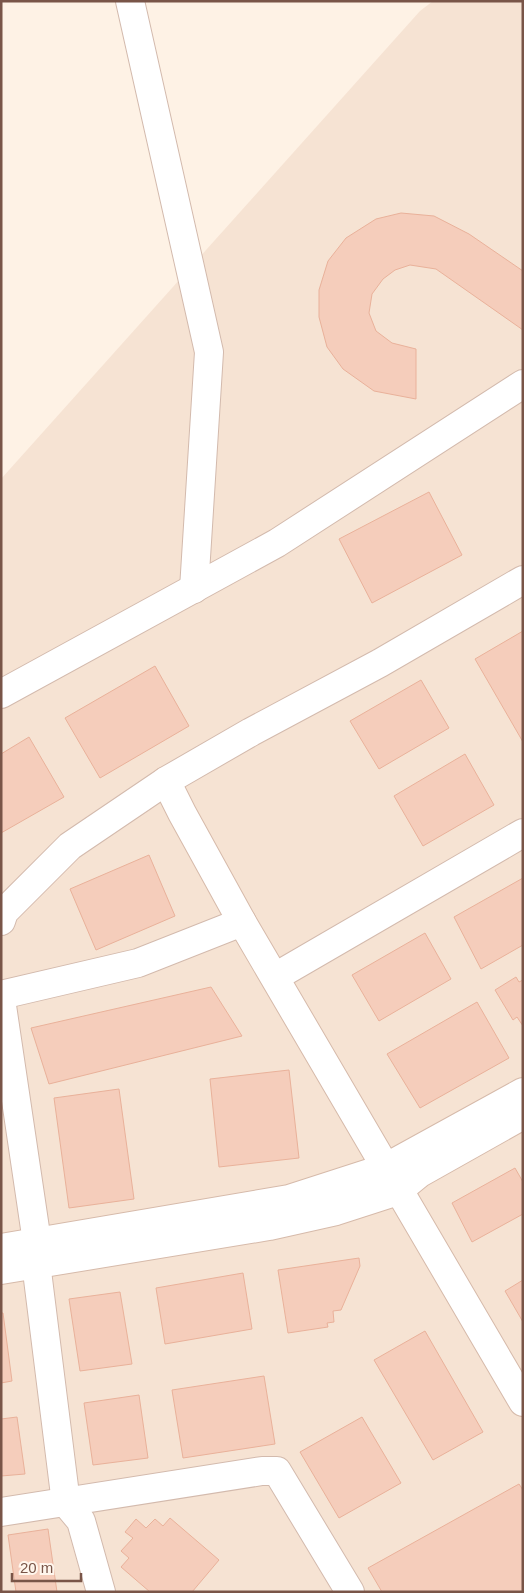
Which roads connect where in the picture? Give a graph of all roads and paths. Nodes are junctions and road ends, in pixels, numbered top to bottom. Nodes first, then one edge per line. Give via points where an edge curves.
1 (130, 1) edge
2 (523, 384) edge
3 (523, 580) edge
4 (194, 588) junction
5 (1, 694) edge
6 (166, 781) junction
7 (523, 833) edge
8 (1, 921) edge
9 (242, 922) junction
10 (275, 977) junction
11 (1, 995) edge
12 (1, 999) edge
13 (523, 1092) edge
14 (523, 1115) edge
15 (392, 1179) junction
16 (1, 1248) edge
17 (37, 1253) junction
18 (1, 1270) edge
19 (523, 1402) edge
20 (66, 1503) junction
21 (1, 1512) edge
22 (101, 1592) edge
23 (350, 1592) edge

1 - 4 street via 209,352
2 - 4 street via 277,543
3 - 6 street
4 - 5 street
6 - 8 street via 70,846 4,912
6 - 9 street
7 - 10 street
9 - 10 street
9 - 11 street via 138,963
10 - 15 street
12 - 17 street
13 - 15 street
14 - 15 street via 420,1173
15 - 17 street via 336,1211 269,1226
15 - 19 street
16 - 17 street
17 - 18 street
17 - 20 street
20 - 21 street
20 - 22 street via 81,1521
20 - 23 street via 252,1472 277,1471

